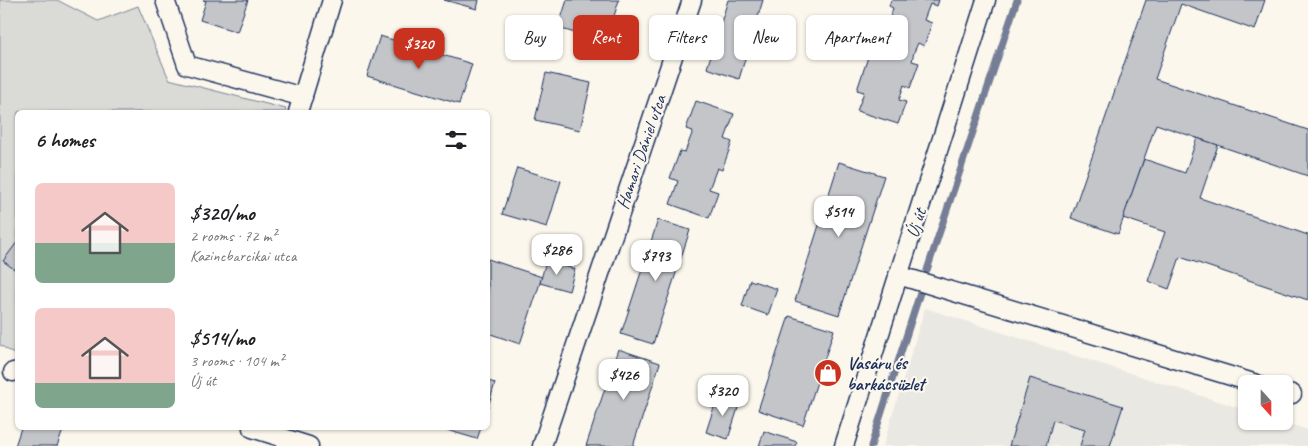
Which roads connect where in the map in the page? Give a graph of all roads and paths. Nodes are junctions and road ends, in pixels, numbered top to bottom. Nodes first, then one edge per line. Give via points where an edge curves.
1 (165, 0) edge
2 (332, 0) edge
3 (692, 0) edge
4 (986, 0) edge
5 (301, 105) edge
6 (898, 275) junction
7 (1238, 378) edge
8 (258, 430) edge
9 (309, 446) edge
10 (542, 446) edge
11 (844, 446) edge

1 - 5 street via 187,65
2 - 5 street
3 - 10 street, Hamari Dániel utca
4 - 6 street, Új út
6 - 7 street
6 - 11 street, Új út
8 - 9 street

